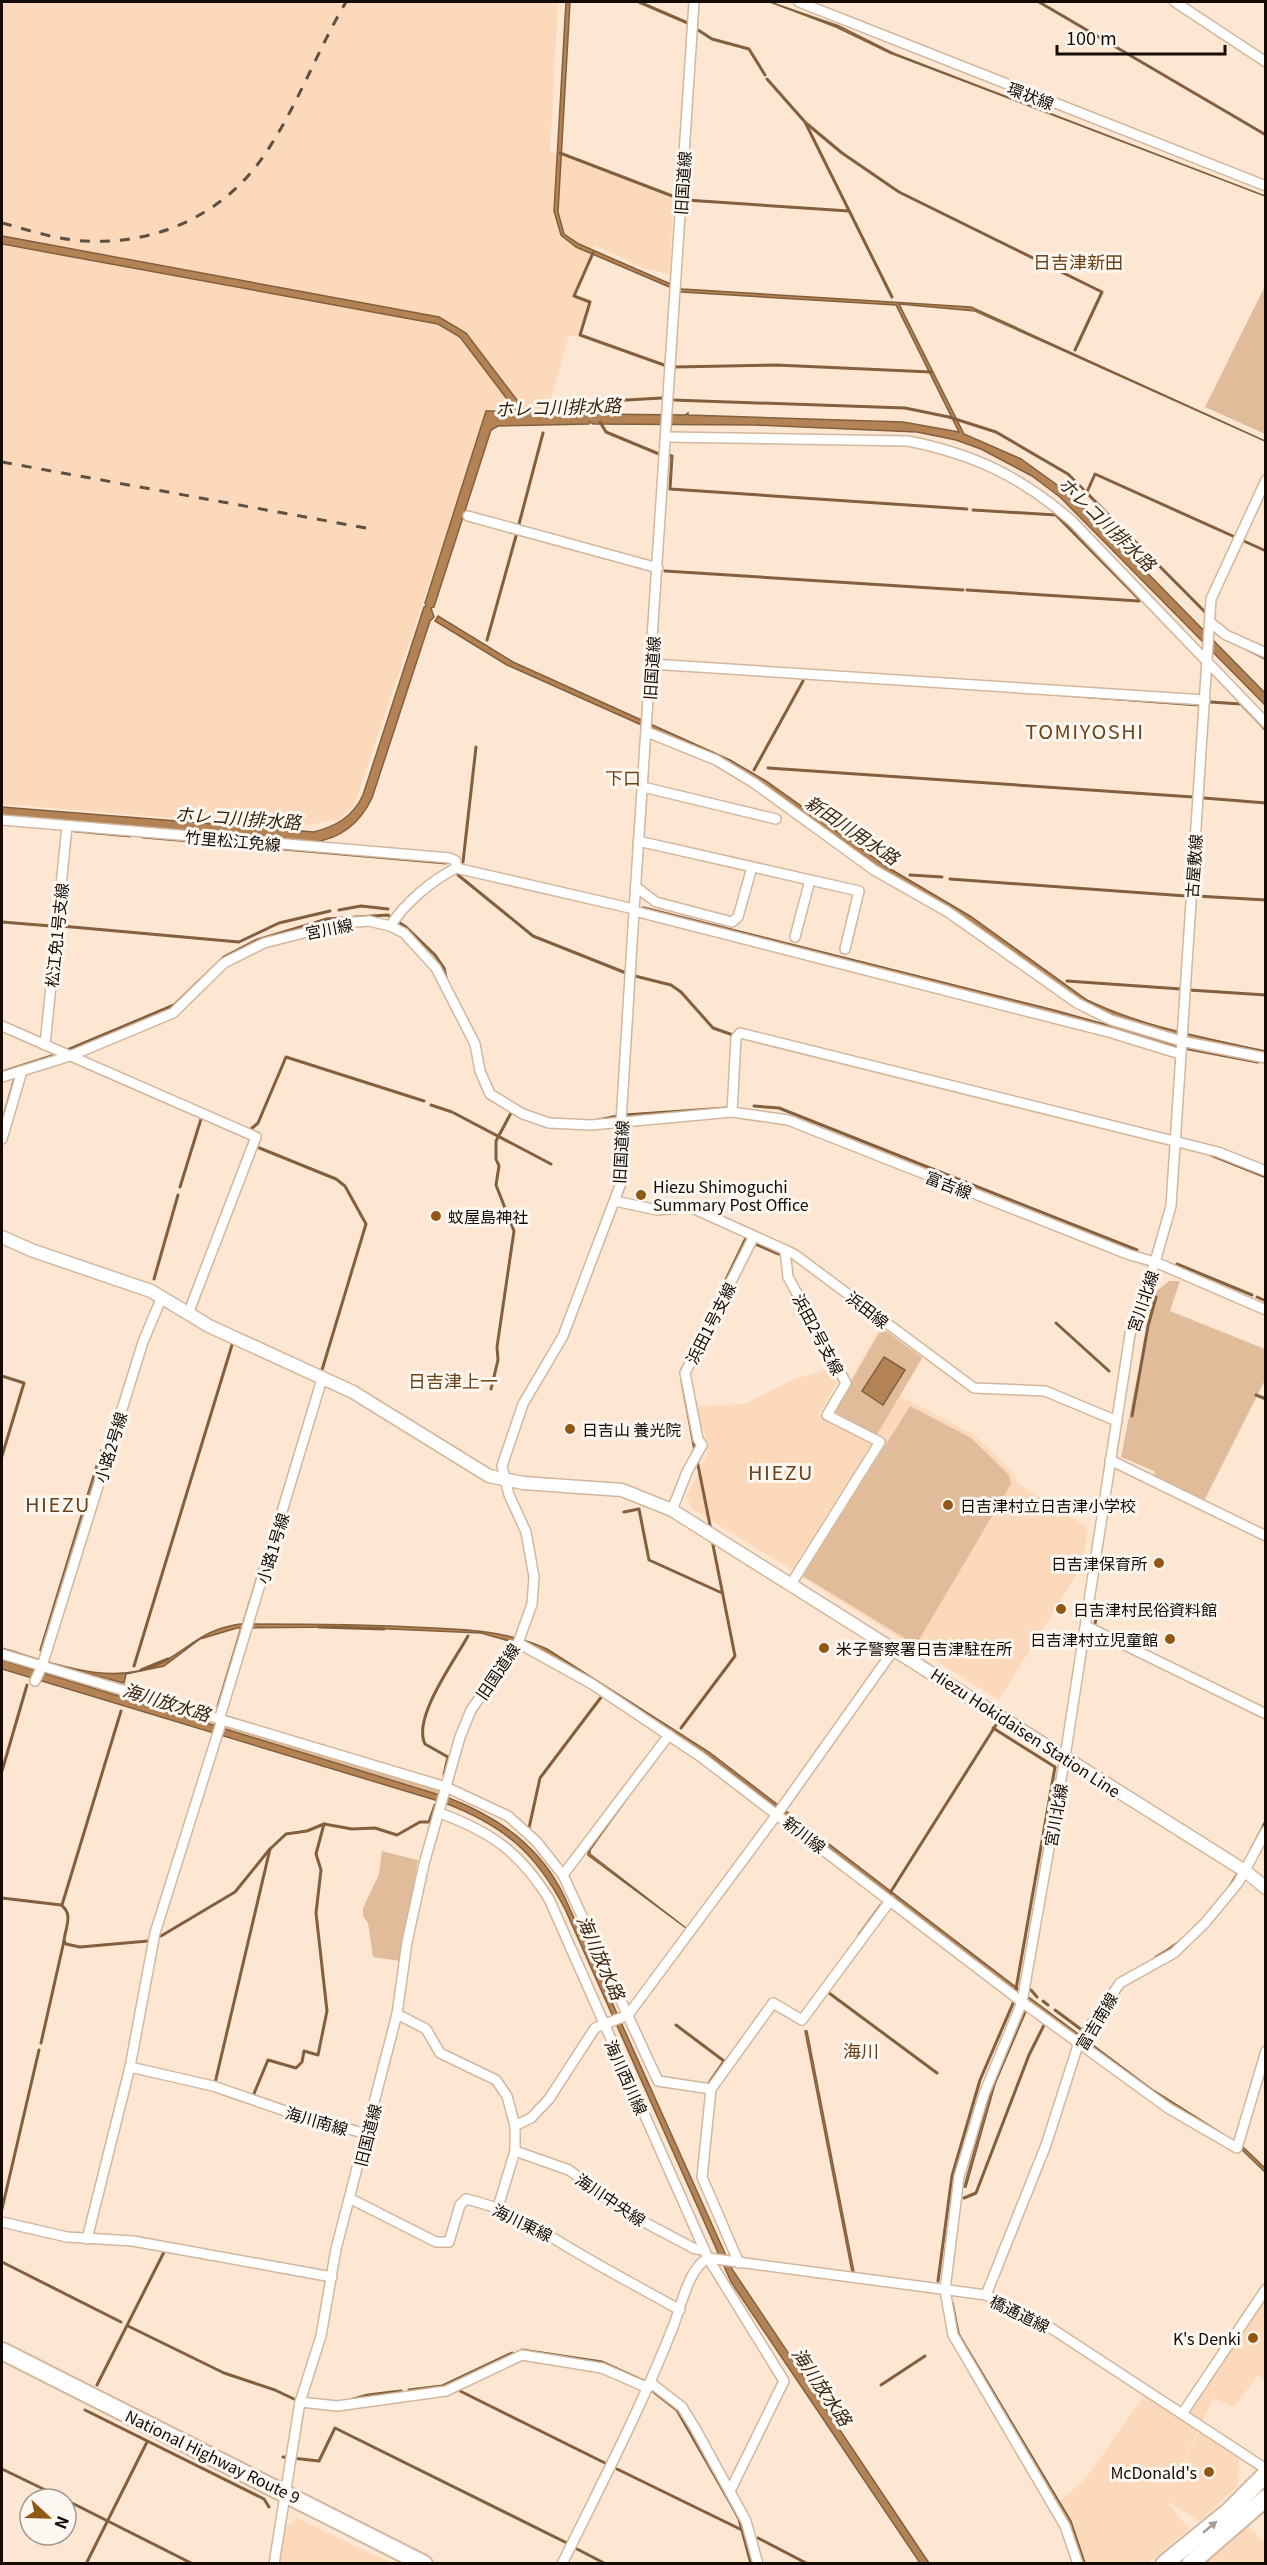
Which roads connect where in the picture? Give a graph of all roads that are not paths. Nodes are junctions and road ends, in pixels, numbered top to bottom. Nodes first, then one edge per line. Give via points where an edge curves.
1 (694, 2) edge
2 (799, 2) edge
3 (1176, 2) edge
4 (1266, 62) edge
5 (1266, 186) edge
6 (666, 433) junction
7 (1266, 480) edge
8 (468, 516) dead end
9 (658, 568) junction
10 (1210, 626) junction
11 (1266, 653) edge
12 (1206, 657) junction
13 (651, 664) junction
14 (1205, 700) junction
15 (1266, 723) edge
16 (647, 732) junction
17 (643, 787) junction
18 (2, 819) edge
19 (776, 819) dead end
20 (66, 826) junction
21 (638, 841) junction
22 (752, 867) junction
23 (456, 868) junction
24 (810, 880) junction
25 (636, 887) junction
26 (634, 910) junction
27 (390, 926) junction
28 (795, 937) dead end
29 (845, 949) dead end
30 (2, 1026) edge
31 (1181, 1041) junction
32 (45, 1045) junction
33 (1180, 1054) junction
34 (70, 1056) junction
35 (1266, 1058) edge
36 (22, 1071) junction
37 (2, 1077) edge
38 (732, 1112) junction
39 (621, 1122) junction
40 (2, 1138) edge
41 (1175, 1141) junction
42 (1266, 1171) edge
43 (615, 1201) junction
44 (2, 1237) edge
45 (753, 1238) junction
46 (785, 1250) junction
47 (1155, 1262) junction
48 (161, 1299) junction
49 (1266, 1310) edge
50 (188, 1314) junction
51 (322, 1379) junction
52 (1117, 1421) junction
53 (1110, 1460) junction
54 (505, 1480) junction
55 (672, 1510) junction
56 (1266, 1536) edge
57 (790, 1584) junction
58 (1086, 1626) junction
59 (518, 1643) junction
60 (895, 1648) junction
61 (2, 1654) edge
62 (41, 1668) junction
63 (35, 1681) dead end
64 (1266, 1714) edge
65 (221, 1720) junction
66 (669, 1735) junction
67 (1065, 1757) junction
68 (445, 1790) junction
69 (441, 1809) junction
70 (778, 1813) junction
71 (1266, 1831) edge
72 (1245, 1871) junction
73 (563, 1875) junction
74 (1266, 1888) edge
75 (890, 1901) junction
76 (1022, 2002) junction
77 (397, 2014) junction
78 (626, 2016) junction
79 (606, 2024) junction
80 (1080, 2042) junction
81 (1266, 2051) edge
82 (130, 2067) junction
83 (711, 2089) junction
84 (514, 2126) junction
85 (367, 2134) junction
86 (515, 2151) junction
87 (351, 2199) junction
88 (498, 2207) junction
89 (2, 2222) edge
90 (87, 2239) junction
91 (710, 2256) junction
92 (737, 2263) junction
93 (332, 2277) junction
94 (1266, 2289) edge
95 (945, 2290) junction
96 (986, 2295) junction
97 (680, 2310) junction
98 (2, 2351) edge
99 (650, 2385) junction
100 (300, 2402) junction
101 (1182, 2414) junction
102 (1266, 2471) edge
103 (730, 2489) junction
104 (285, 2492) junction
105 (1266, 2498) edge
106 (274, 2564) edge
107 (424, 2564) edge
108 (562, 2564) edge
109 (758, 2564) edge
110 (1078, 2564) edge
111 (1164, 2564) edge
112 (1190, 2564) edge

1 - 6 street, 旧国道線
2 - 5 street, 環状線
3 - 4 street
6 - 9 street, 旧国道線
6 - 12 street via 908,441 984,463 1042,495 1065,515
7 - 10 street, 古屋敷線 via 1211,599
8 - 9 street
9 - 13 street, 旧国道線
10 - 11 street
10 - 12 street, 古屋敷線
12 - 14 street, 古屋敷線
12 - 15 street
13 - 14 street
13 - 16 street, 旧国道線
14 - 31 street, 古屋敷線
16 - 17 street, 旧国道線
16 - 31 street via 716,760 754,783 874,870 948,912 1077,1003 1111,1020
17 - 19 street
17 - 21 street, 旧国道線
18 - 20 street, 竹里松江免線
20 - 23 street, 竹里松江免線 via 450,858 456,861
20 - 32 street, 松江免1号支線
21 - 22 street
21 - 25 street, 旧国道線
22 - 24 street
22 - 25 street via 738,917 732,922 656,902
23 - 26 street
23 - 27 street via 440,876
24 - 28 street
24 - 29 street via 859,891
25 - 26 street, 旧国道線
26 - 33 street
26 - 39 street, 旧国道線
27 - 34 street, 宮川線 via 369,921 343,922 264,943 224,963 173,1013
27 - 39 street, 宮川線 via 404,933 436,968 475,1044 490,1094 523,1114 549,1123
30 - 32 street
31 - 33 street, 古屋敷線
31 - 35 street
32 - 34 street
33 - 41 street, 古屋敷線
34 - 36 street, 宮川線
34 - 50 street via 256,1137
36 - 37 street, 宮川線
36 - 40 street
38 - 39 street, 富吉線
38 - 41 street via 736,1038 740,1033
38 - 47 street, 富吉線 via 788,1120
39 - 43 street, 旧国道線 via 621,1183
41 - 42 street via 1218,1152
41 - 47 street, 古屋敷線 via 1171,1206
43 - 45 street, 浜田線 via 657,1210 690,1207
43 - 54 street, 旧国道線 via 563,1336 523,1404 502,1466
44 - 48 main road, Hiezu Hokidaisen Station Line via 151,1291
45 - 46 street, 浜田線
45 - 55 street, 浜田1号支線 via 685,1373 702,1445
46 - 52 street, 浜田線 via 818,1270 966,1384 982,1389 1045,1391
46 - 57 street, 浜田2号支線 via 788,1277 846,1383 827,1414 879,1442
47 - 49 street, 富吉線
47 - 52 street, 宮川北線 via 1131,1328
48 - 50 main road, Hiezu Hokidaisen Station Line
48 - 62 street, 小路2号線 via 143,1342
50 - 51 main road, Hiezu Hokidaisen Station Line
51 - 54 main road, Hiezu Hokidaisen Station Line via 353,1392 489,1476
51 - 65 street, 小路1号線
52 - 53 street, 宮川北線
53 - 56 street
53 - 58 street, 宮川北線
54 - 55 main road, Hiezu Hokidaisen Station Line via 622,1490
54 - 59 street, 旧国道線 via 526,1532 534,1577 532,1604
55 - 57 main road, Hiezu Hokidaisen Station Line
57 - 60 main road, Hiezu Hokidaisen Station Line
58 - 64 street
58 - 67 street, 宮川北線
59 - 66 street, 新川線 via 592,1684
59 - 68 street, 旧国道線 via 471,1710
60 - 67 main road, Hiezu Hokidaisen Station Line
60 - 70 street
61 - 62 street
62 - 63 street, 小路2号線
62 - 65 street
65 - 68 street
65 - 82 street, 小路1号線 via 155,1933
66 - 70 street, 新川線
66 - 73 street
67 - 72 main road, Hiezu Hokidaisen Station Line
67 - 76 street, 宮川北線
68 - 69 street, 旧国道線
68 - 73 street via 508,1816 536,1841
69 - 77 street, 旧国道線 via 407,1942
69 - 79 street, 海川西川線 via 515,1853 533,1874 549,1899
70 - 75 street, 新川線
70 - 78 street
71 - 72 street, 富吉南線
72 - 74 main road, Hiezu Hokidaisen Station Line
72 - 80 street, 富吉南線 via 1205,1923 1174,1953 1120,1983
73 - 78 street
75 - 76 street, 新川線
75 - 83 street via 802,2020 773,2002
76 - 80 street, 新川線
76 - 95 street, 宮川北線 via 984,2094 959,2177
77 - 84 street via 426,2030 445,2056 496,2080 507,2096
77 - 85 street, 旧国道線
78 - 79 street
78 - 83 street via 658,2081
79 - 84 street via 595,2028 549,2099 531,2118
79 - 91 street, 海川西川線
80 - 81 street, 新川線 via 1168,2108 1237,2148
80 - 96 street, 富吉南線 via 1046,2145
82 - 85 street, 海川南線 via 213,2086
82 - 90 street, 小路1号線
83 - 92 street via 702,2177
84 - 86 street
85 - 87 street, 旧国道線
86 - 88 street
86 - 91 street, 海川中央線 via 569,2170 627,2213
87 - 88 street, 海川東線 via 436,2242 446,2243 466,2199
87 - 93 street, 旧国道線
88 - 97 street, 海川東線
89 - 90 street
90 - 93 street via 133,2241
91 - 92 street, 海川中央線
91 - 97 street via 698,2265
91 - 103 street, 海川西川線 via 784,2381
92 - 95 street, 橋通道線
93 - 100 street, 旧国道線 via 321,2336
94 - 101 street
95 - 96 street, 橋通道線
95 - 110 street, 宮川北線 via 953,2335 1065,2526
96 - 101 street, 橋通道線 via 1034,2316
97 - 99 street
98 - 104 highway, National Highway Route 9
99 - 100 street via 602,2368 522,2355 446,2391 337,2406
99 - 103 street via 682,2407
99 - 108 street
100 - 104 street, 旧国道線
101 - 102 street, 橋通道線
111 -> 102 highway via 1229,2511
103 - 109 street via 746,2521
104 - 106 street, 旧国道線
104 - 107 highway, National Highway Route 9
105 - 112 highway

